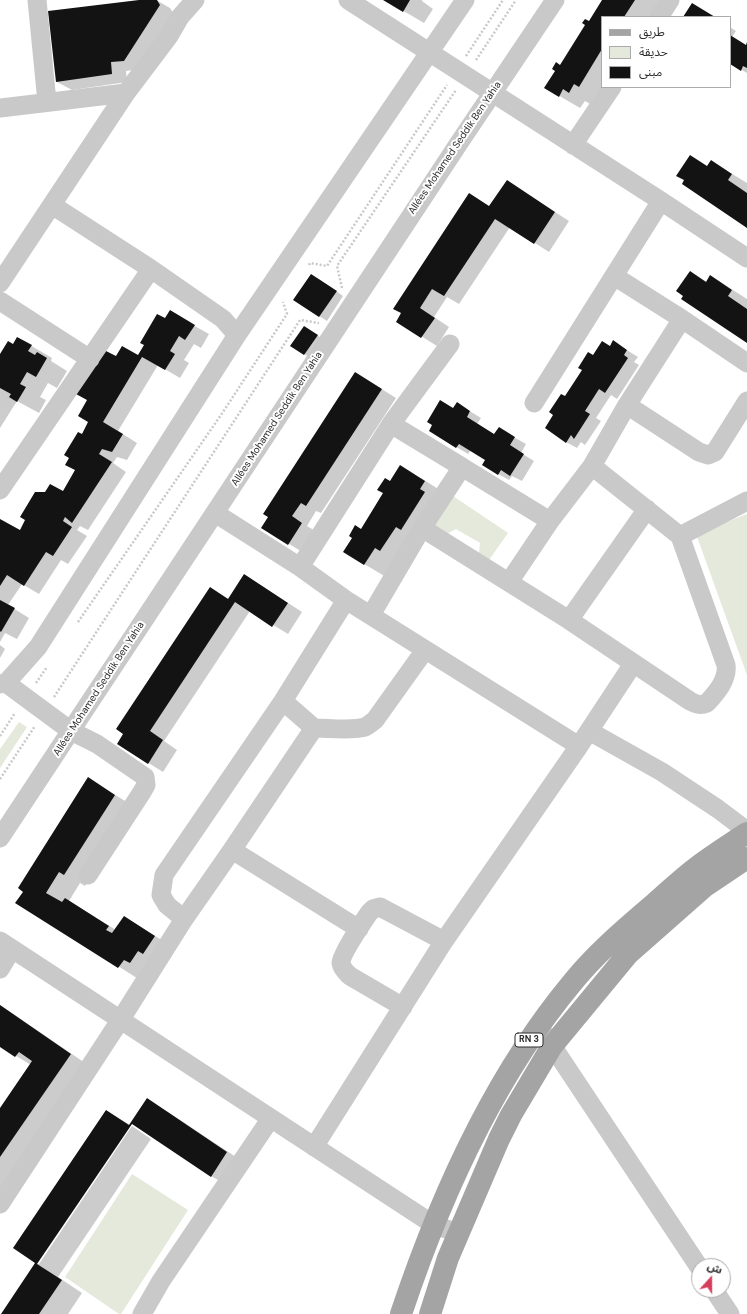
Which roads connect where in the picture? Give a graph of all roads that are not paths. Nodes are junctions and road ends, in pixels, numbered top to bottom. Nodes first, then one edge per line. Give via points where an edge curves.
1 (37, 0) edge
2 (195, 0) edge
3 (348, 0) edge
4 (464, 0) edge
5 (555, 0) edge
6 (670, 0) edge
7 (181, 8) edge
8 (660, 16) edge
9 (428, 52) junction
10 (611, 88) edge
11 (126, 93) junction
12 (492, 93) junction
13 (47, 102) junction
14 (0, 108) edge
15 (573, 145) junction
16 (661, 201) junction
17 (52, 205) junction
18 (747, 258) edge
19 (151, 269) junction
20 (614, 276) junction
21 (0, 283) edge
22 (0, 301) edge
23 (682, 319) junction
24 (237, 335) junction
25 (450, 344) dead end
26 (90, 360) junction
27 (747, 363) edge
28 (747, 400) edge
29 (534, 403) dead end
30 (627, 405) junction
31 (391, 424) junction
32 (592, 466) junction
33 (462, 467) junction
34 (0, 490) edge
35 (747, 501) edge
36 (646, 509) junction
37 (215, 513) junction
38 (550, 521) junction
39 (422, 528) junction
40 (680, 536) junction
41 (300, 567) junction
42 (509, 582) junction
43 (346, 600) junction
44 (371, 616) junction
45 (569, 620) junction
46 (425, 650) junction
47 (633, 664) junction
48 (3, 684) edge
49 (283, 701) junction
50 (314, 728) junction
51 (71, 731) junction
52 (584, 739) junction
53 (747, 832) edge
54 (0, 838) edge
55 (232, 850) junction
56 (747, 858) edge
57 (88, 875) dead end
58 (653, 918) junction
59 (184, 919) junction
60 (359, 929) junction
61 (444, 941) junction
62 (6, 945) edge
63 (0, 969) edge
64 (403, 1007) junction
65 (121, 1019) junction
66 (540, 1026) junction
67 (552, 1046) junction
68 (271, 1118) junction
69 (314, 1147) junction
70 (0, 1204) edge
71 (434, 1225) junction
72 (459, 1233) junction
73 (693, 1258) edge
74 (719, 1298) edge
75 (142, 1314) edge
76 (401, 1314) edge
77 (430, 1314) edge
78 (730, 1314) edge

1 - 13 street
2 - 7 street
3 - 9 street
4 - 9 street
5 - 12 street, Allées Mohamed Seddik Ben Yahia
6 - 8 street
7 - 11 street via 169,36
9 - 12 street
9 - 24 street
10 - 15 street
11 - 13 street
11 - 17 street
12 - 15 street
12 - 37 street, Allées Mohamed Seddik Ben Yahia
13 - 14 street
15 - 16 street
16 - 18 street
16 - 20 street
17 - 19 street
17 - 21 street
19 - 24 street via 223,319
19 - 26 street
20 - 23 street
20 - 29 street
22 - 26 street
23 - 27 street
23 - 30 street
24 - 48 street via 38,647
25 - 31 street
26 - 34 street
28 - 30 street via 715,452 711,454 699,452
30 - 32 street
31 - 33 street
31 - 41 street
32 - 36 street
32 - 38 street
33 - 38 street
33 - 39 street
35 - 40 street
36 - 40 street
36 - 45 street
37 - 41 street
37 - 51 street, Allées Mohamed Seddik Ben Yahia
38 - 42 street
39 - 42 street
39 - 44 street
40 - 47 street via 726,666 725,679 707,703 696,704
41 - 43 street
42 - 45 street
43 - 44 street
43 - 49 street
44 - 46 street
45 - 47 street
46 - 50 street via 376,720 363,727
46 - 52 street
47 - 52 street
48 - 51 street
49 - 50 street
49 - 59 street via 164,875 161,895 167,905
50 - 55 street
51 - 54 street, Allées Mohamed Seddik Ben Yahia
51 - 57 street via 106,750 145,777 146,781 142,792
52 - 53 street via 662,772
52 - 61 street
53 - 58 main road, RN 3 via 696,867
55 - 59 street
55 - 60 street
56 - 58 main road, RN 3 via 704,888
58 - 66 main road, RN 3 via 609,944 572,982
58 - 67 main road, RN 3 via 628,954
59 - 65 street
60 - 61 street via 368,913 380,907
60 - 64 street via 343,955 343,969 350,976
61 - 64 street
62 - 63 street
62 - 65 street
64 - 69 street
65 - 68 street
65 - 70 street
66 - 67 street
66 - 71 main road, RN 3 via 523,1047 490,1105
67 - 72 main road, RN 3 via 500,1139
67 - 73 street
68 - 69 street
68 - 75 street via 161,1281
69 - 71 street
71 - 72 street
71 - 76 main road, RN 3
72 - 77 main road, RN 3 via 445,1265
74 - 78 street

